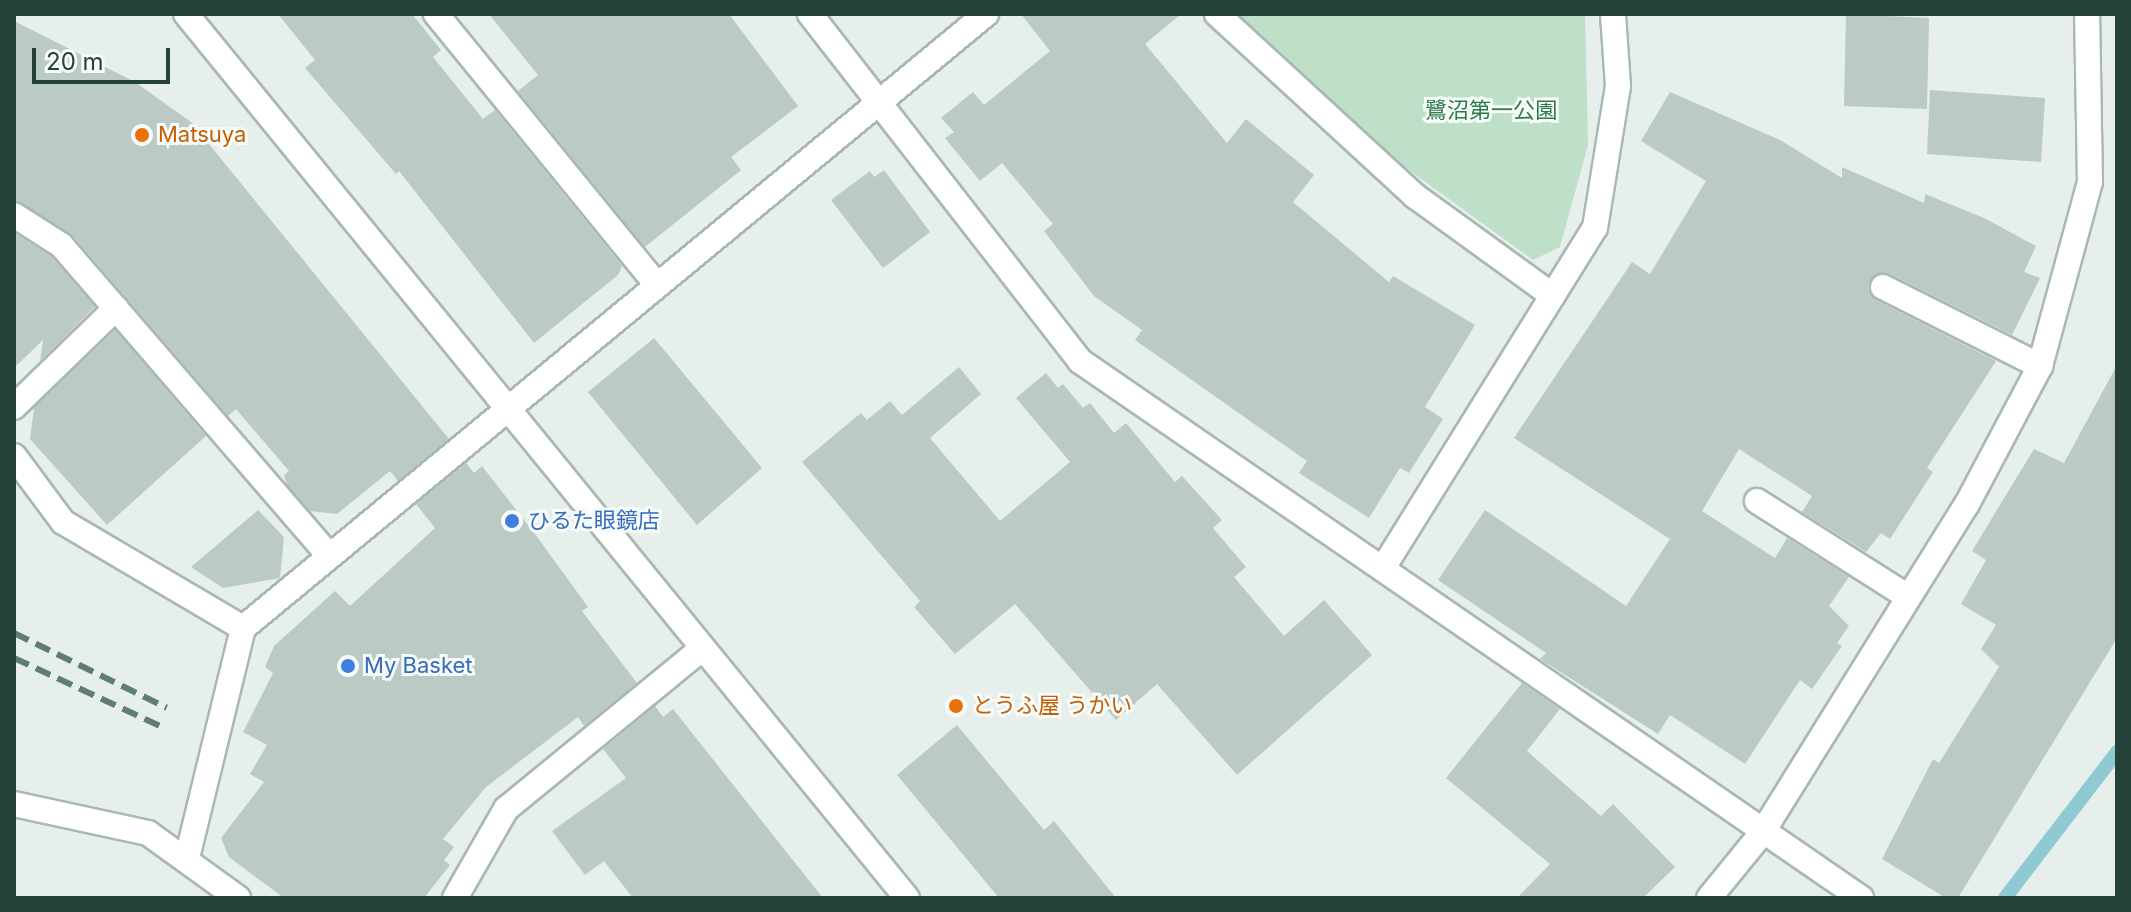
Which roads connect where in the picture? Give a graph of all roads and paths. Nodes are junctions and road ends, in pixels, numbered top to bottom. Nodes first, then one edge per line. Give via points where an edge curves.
1 (186, 14) edge
2 (436, 14) edge
3 (810, 14) edge
4 (986, 14) edge
5 (1217, 14) edge
6 (1613, 14) edge
7 (2087, 14) edge
8 (878, 101) junction
9 (14, 215) edge
10 (656, 284) junction
11 (1883, 287) dead end
12 (1553, 296) junction
13 (116, 308) junction
14 (2040, 366) junction
15 (14, 407) edge
16 (507, 408) junction
17 (14, 456) edge
18 (1757, 501) dead end
19 (329, 556) junction
20 (1383, 568) junction
21 (1908, 597) junction
22 (243, 628) junction
23 (703, 648) junction
24 (14, 804) edge
25 (1762, 833) junction
26 (187, 858) junction
27 (238, 898) edge
28 (455, 898) edge
29 (907, 898) edge
30 (1709, 898) edge
31 (1861, 898) edge

1 - 16 street
2 - 10 street
3 - 8 street
4 - 8 street
5 - 12 street via 1415,196
6 - 12 street via 1618,86 1595,228
7 - 14 street via 2090,182
8 - 10 street
8 - 20 street via 1080,361
9 - 13 street via 61,245
10 - 16 street
11 - 14 street
12 - 20 street
13 - 15 street
13 - 19 street
14 - 21 street via 1967,504
16 - 19 street
16 - 23 street
17 - 22 street via 63,522
18 - 21 street
19 - 22 street
20 - 25 street
21 - 25 street
22 - 26 street
23 - 28 street via 506,809
23 - 29 street
24 - 26 street via 148,833
25 - 30 street
25 - 31 street
26 - 27 street

